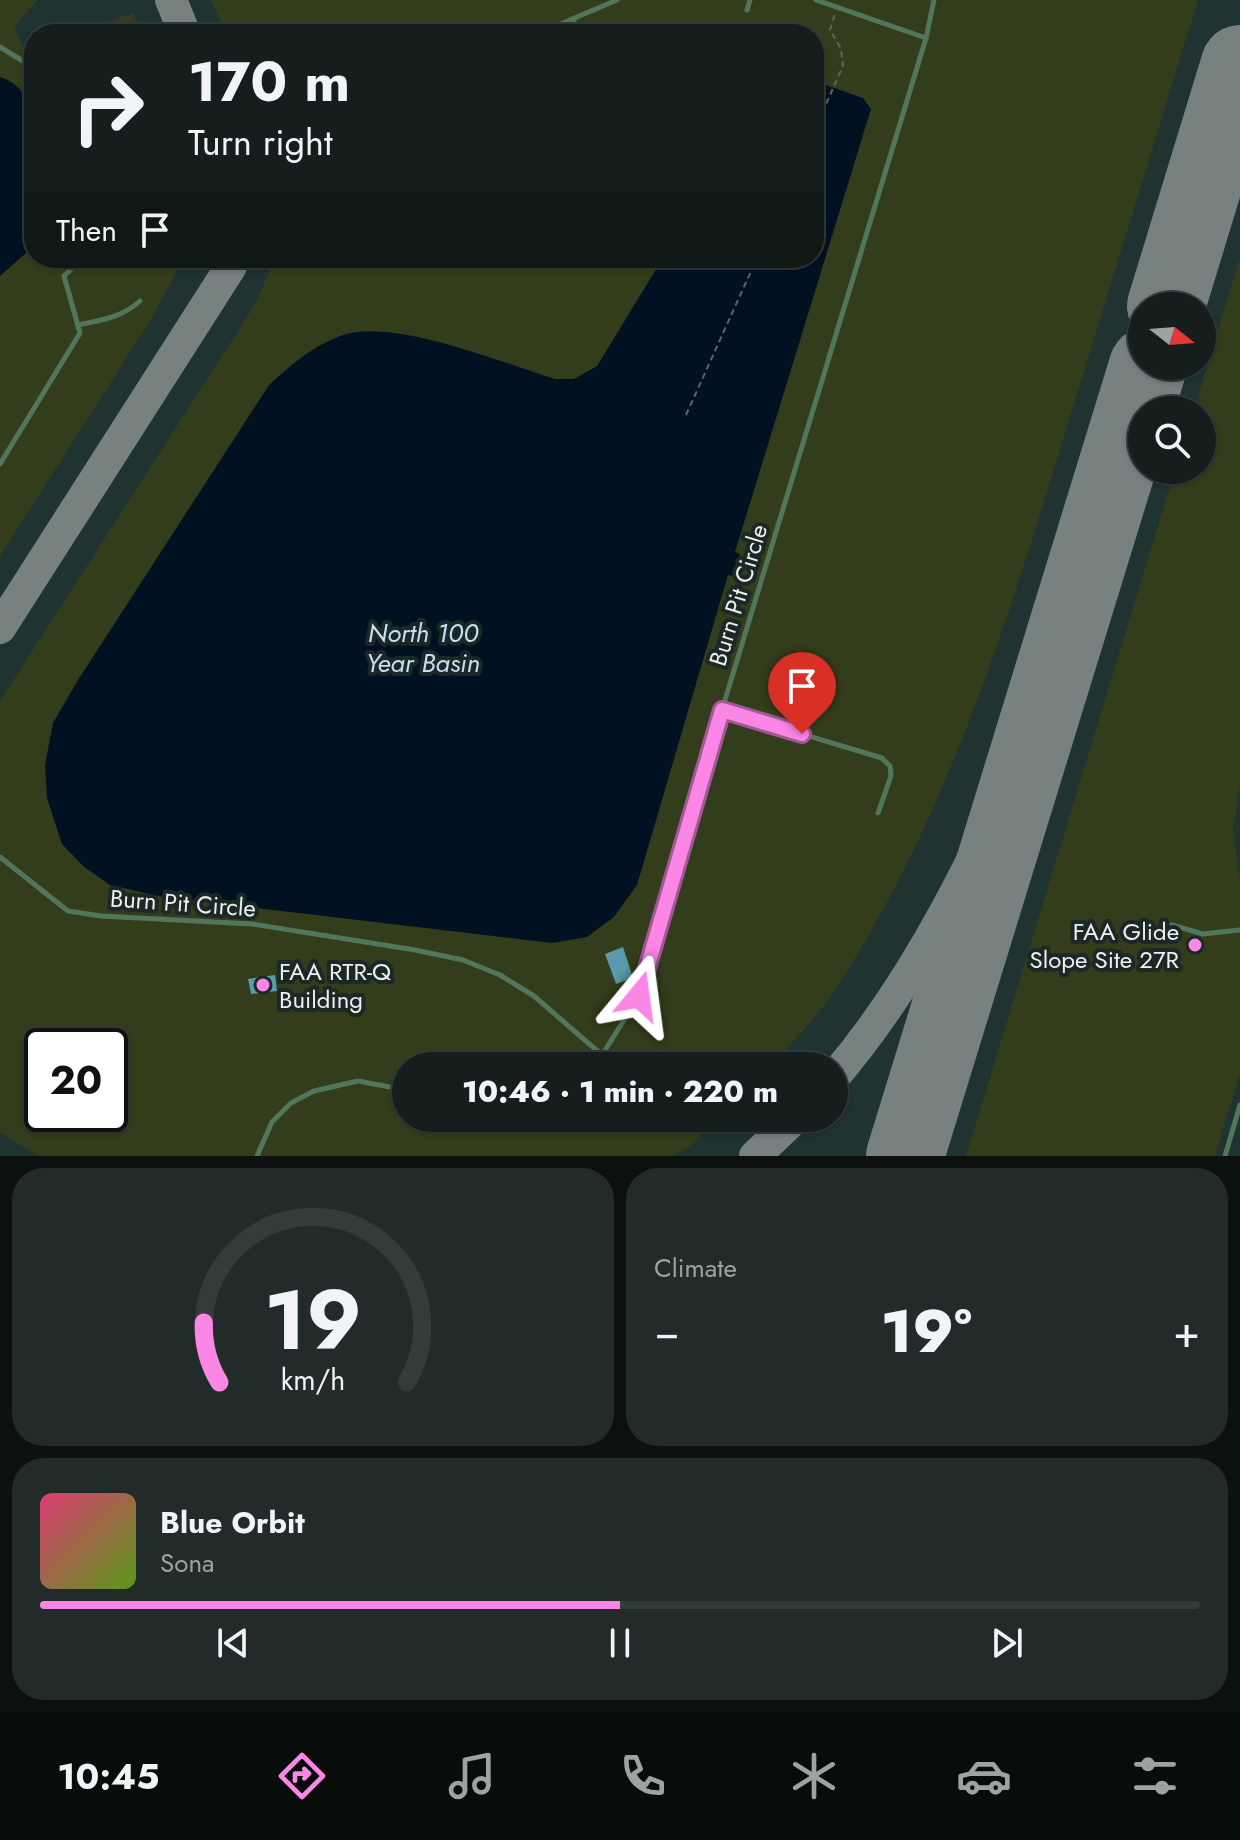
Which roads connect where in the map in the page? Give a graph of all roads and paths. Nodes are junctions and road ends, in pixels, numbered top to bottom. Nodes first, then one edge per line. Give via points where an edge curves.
1 (617, 0) edge
2 (750, 0) edge
3 (816, 0) edge
4 (934, 0) edge
5 (837, 7) junction
6 (747, 10) dead end
7 (573, 19) junction
8 (561, 24) edge
9 (575, 24) edge
10 (926, 38) junction
11 (0, 47) edge
12 (24, 62) edge
13 (824, 109) edge
14 (72, 268) edge
15 (752, 268) edge
16 (140, 301) dead end
17 (78, 325) junction
18 (686, 415) dead end
19 (0, 464) edge
20 (722, 710) junction
21 (878, 813) dead end
22 (0, 857) edge
23 (1172, 925) dead end
24 (1240, 930) edge
25 (599, 1052) edge
26 (604, 1052) edge
27 (392, 1087) edge
28 (1240, 1105) edge
29 (257, 1156) edge
30 (1225, 1156) edge

1 - 7 lane
2 - 6 lane
3 - 5 lane
4 - 10 lane, Burn Pit Circle
5 - 10 lane
5 - 13 path via 830,30 843,66
7 - 8 lane
7 - 9 lane
10 - 20 lane, Burn Pit Circle
11 - 12 lane
14 - 17 lane via 64,276
15 - 18 path
16 - 17 lane via 127,313
17 - 19 lane via 80,333
20 - 21 lane via 882,758 891,776
20 - 26 lane, Burn Pit Circle via 639,996
22 - 25 lane, Burn Pit Circle via 68,911 252,924 463,960 534,996
23 - 24 lane via 1203,934
27 - 29 lane via 358,1081 314,1091 291,1103 272,1122
28 - 30 lane

